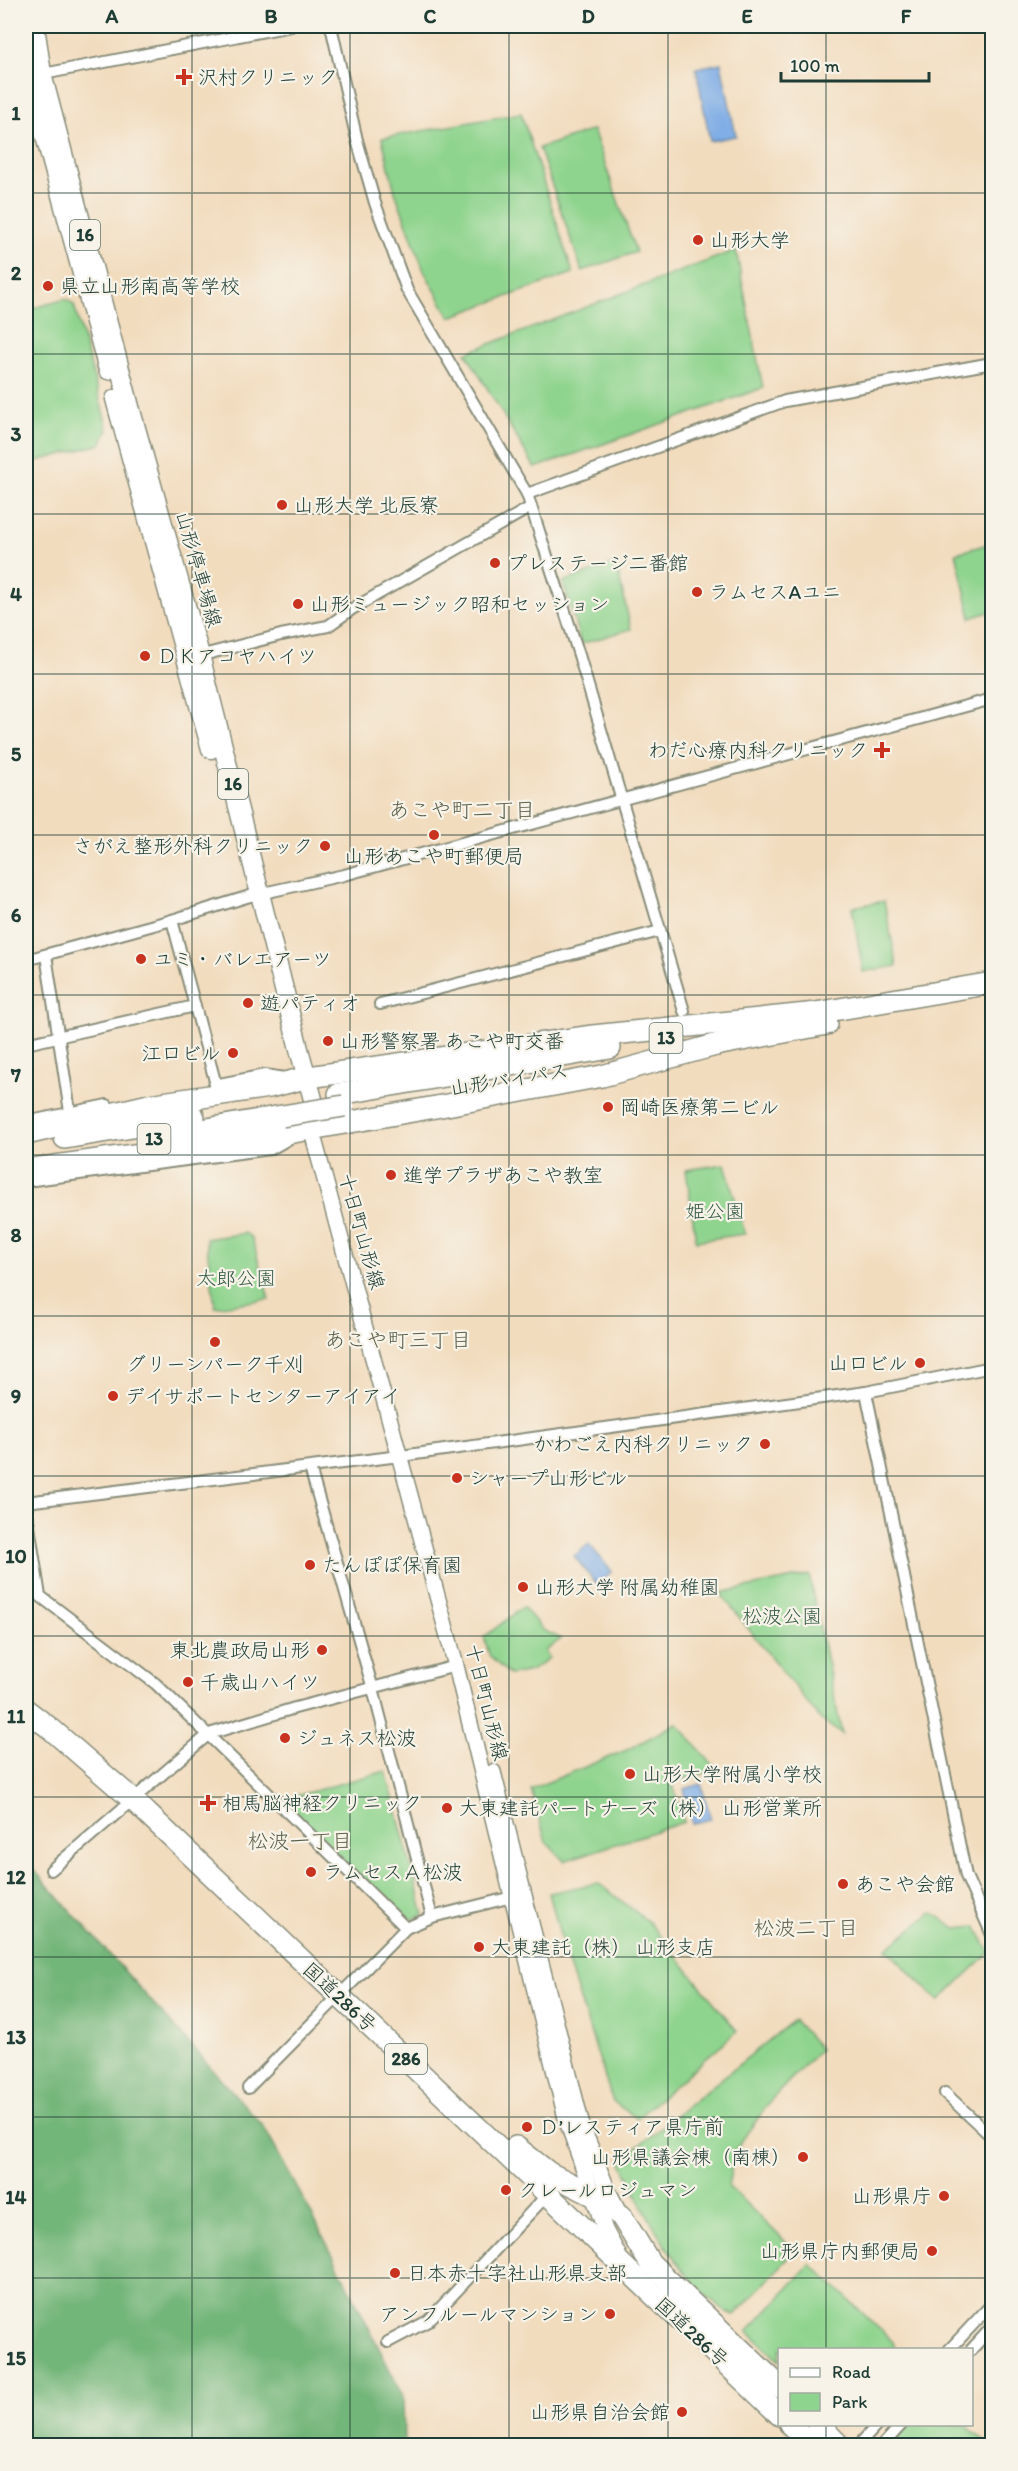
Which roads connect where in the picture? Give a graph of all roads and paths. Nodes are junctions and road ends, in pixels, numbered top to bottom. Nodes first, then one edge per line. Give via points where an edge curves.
1 (35, 26) edge
2 (291, 26) edge
3 (331, 26) edge
4 (26, 56) edge
5 (32, 76) edge
6 (993, 363) edge
7 (527, 494) junction
8 (531, 507) junction
9 (194, 657) junction
10 (993, 699) edge
11 (621, 799) junction
12 (256, 895) junction
13 (172, 920) junction
14 (660, 931) junction
15 (46, 955) junction
16 (26, 960) edge
17 (993, 983) edge
18 (993, 994) edge
19 (380, 1004) dead end
20 (195, 1006) junction
21 (684, 1011) dead end
22 (818, 1013) junction
23 (59, 1036) junction
24 (723, 1043) junction
25 (26, 1044) edge
26 (302, 1078) junction
27 (216, 1085) junction
28 (341, 1100) junction
29 (281, 1110) junction
30 (70, 1112) junction
31 (26, 1122) edge
32 (316, 1127) junction
33 (26, 1134) edge
34 (26, 1144) edge
35 (26, 1161) edge
36 (26, 1170) edge
37 (26, 1181) edge
38 (993, 1367) edge
39 (866, 1392) junction
40 (405, 1455) junction
41 (310, 1468) junction
42 (26, 1502) edge
43 (26, 1507) edge
44 (456, 1666) junction
45 (373, 1689) junction
46 (26, 1696) edge
47 (26, 1710) edge
48 (208, 1734) junction
49 (136, 1795) junction
50 (51, 1870) dead end
51 (512, 1897) junction
52 (432, 1917) junction
53 (406, 1928) junction
54 (993, 1935) edge
55 (345, 1991) junction
56 (248, 2088) dead end
57 (945, 2093) dead end
58 (993, 2137) edge
59 (578, 2149) junction
60 (549, 2173) junction
61 (548, 2194) junction
62 (593, 2195) junction
63 (622, 2217) junction
64 (636, 2278) junction
65 (993, 2304) edge
66 (993, 2327) edge
67 (388, 2342) dead end
68 (949, 2348) edge
69 (972, 2348) edge
70 (778, 2386) edge
71 (778, 2413) edge
72 (792, 2426) edge
73 (820, 2426) edge
74 (876, 2426) edge
75 (900, 2426) edge
76 (812, 2445) edge
77 (840, 2445) edge
78 (858, 2445) edge
79 (882, 2445) edge

1 - 5 main road, 山形停車場線 / 16
2 - 5 street
3 - 7 street via 375,203 407,290
4 - 5 main road, 山形停車場線 / 16
5 - 9 main road, 山形停車場線 / 16 via 130,406
6 - 7 street via 785,401
7 - 8 street
8 - 9 street via 328,626
8 - 11 street
9 - 12 main road, 山形停車場線 / 16
10 - 11 street
11 - 12 street via 344,875
11 - 14 street
12 - 13 street
12 - 26 main road, 山形停車場線 / 16
13 - 15 street
13 - 20 street
14 - 19 street
14 - 21 street
15 - 16 street
15 - 23 street
17 - 22 highway, 山形バイパス / 13
18 - 24 highway, 山形バイパス / 13
20 - 23 street
20 - 27 street
22 - 26 highway via 593,1036
22 - 28 highway, 山形バイパス / 13
23 - 25 street
23 - 30 street
24 - 28 highway, 山形バイパス / 13
24 - 32 highway via 602,1076
26 - 27 street via 265,1075
26 - 32 main road, 山形停車場線 / 16
26 - 33 highway via 269,1087 149,1105
27 - 30 street
28 - 29 highway, 山形バイパス / 13
29 - 34 highway, 山形バイパス / 13
29 - 35 highway, 山形バイパス / 13
30 - 31 street
32 - 36 highway
32 - 37 street via 271,1149
32 - 40 main road, 十日町山形線
38 - 39 street
39 - 40 street
39 - 54 street via 966,1876
40 - 41 street
40 - 44 main road, 十日町山形線
40 - 63 main road, 十日町山形線 via 523,1886 582,2126
41 - 42 street
41 - 45 street
43 - 48 street via 40,1596 156,1684
44 - 45 street
44 - 51 main road, 十日町山形線
45 - 48 street
45 - 52 street
46 - 49 highway, 国道286号 / 286 via 59,1721
47 - 49 highway, 国道286号 / 286
48 - 49 street
48 - 53 street
49 - 50 street
49 - 55 highway, 国道286号 / 286
51 - 52 street
51 - 59 main road, 十日町山形線 via 566,2118
52 - 53 street
53 - 55 street
55 - 56 street
55 - 60 highway, 国道286号 / 286
55 - 61 highway, 国道286号 / 286
57 - 58 street
59 - 60 main road via 570,2169 562,2174
59 - 62 main road, 十日町山形線
60 - 62 highway, 国道286号 / 286
61 - 64 highway, 国道286号 / 286
61 - 67 street via 428,2321
62 - 63 highway, 国道286号 / 286
62 - 64 main road, 十日町山形線 via 612,2246
63 - 70 highway, 国道286号 / 286 via 650,2263
64 - 71 highway, 国道286号 / 286
65 - 68 street
66 - 69 street
72 - 76 highway
73 - 77 highway
74 - 78 street
75 - 79 street

